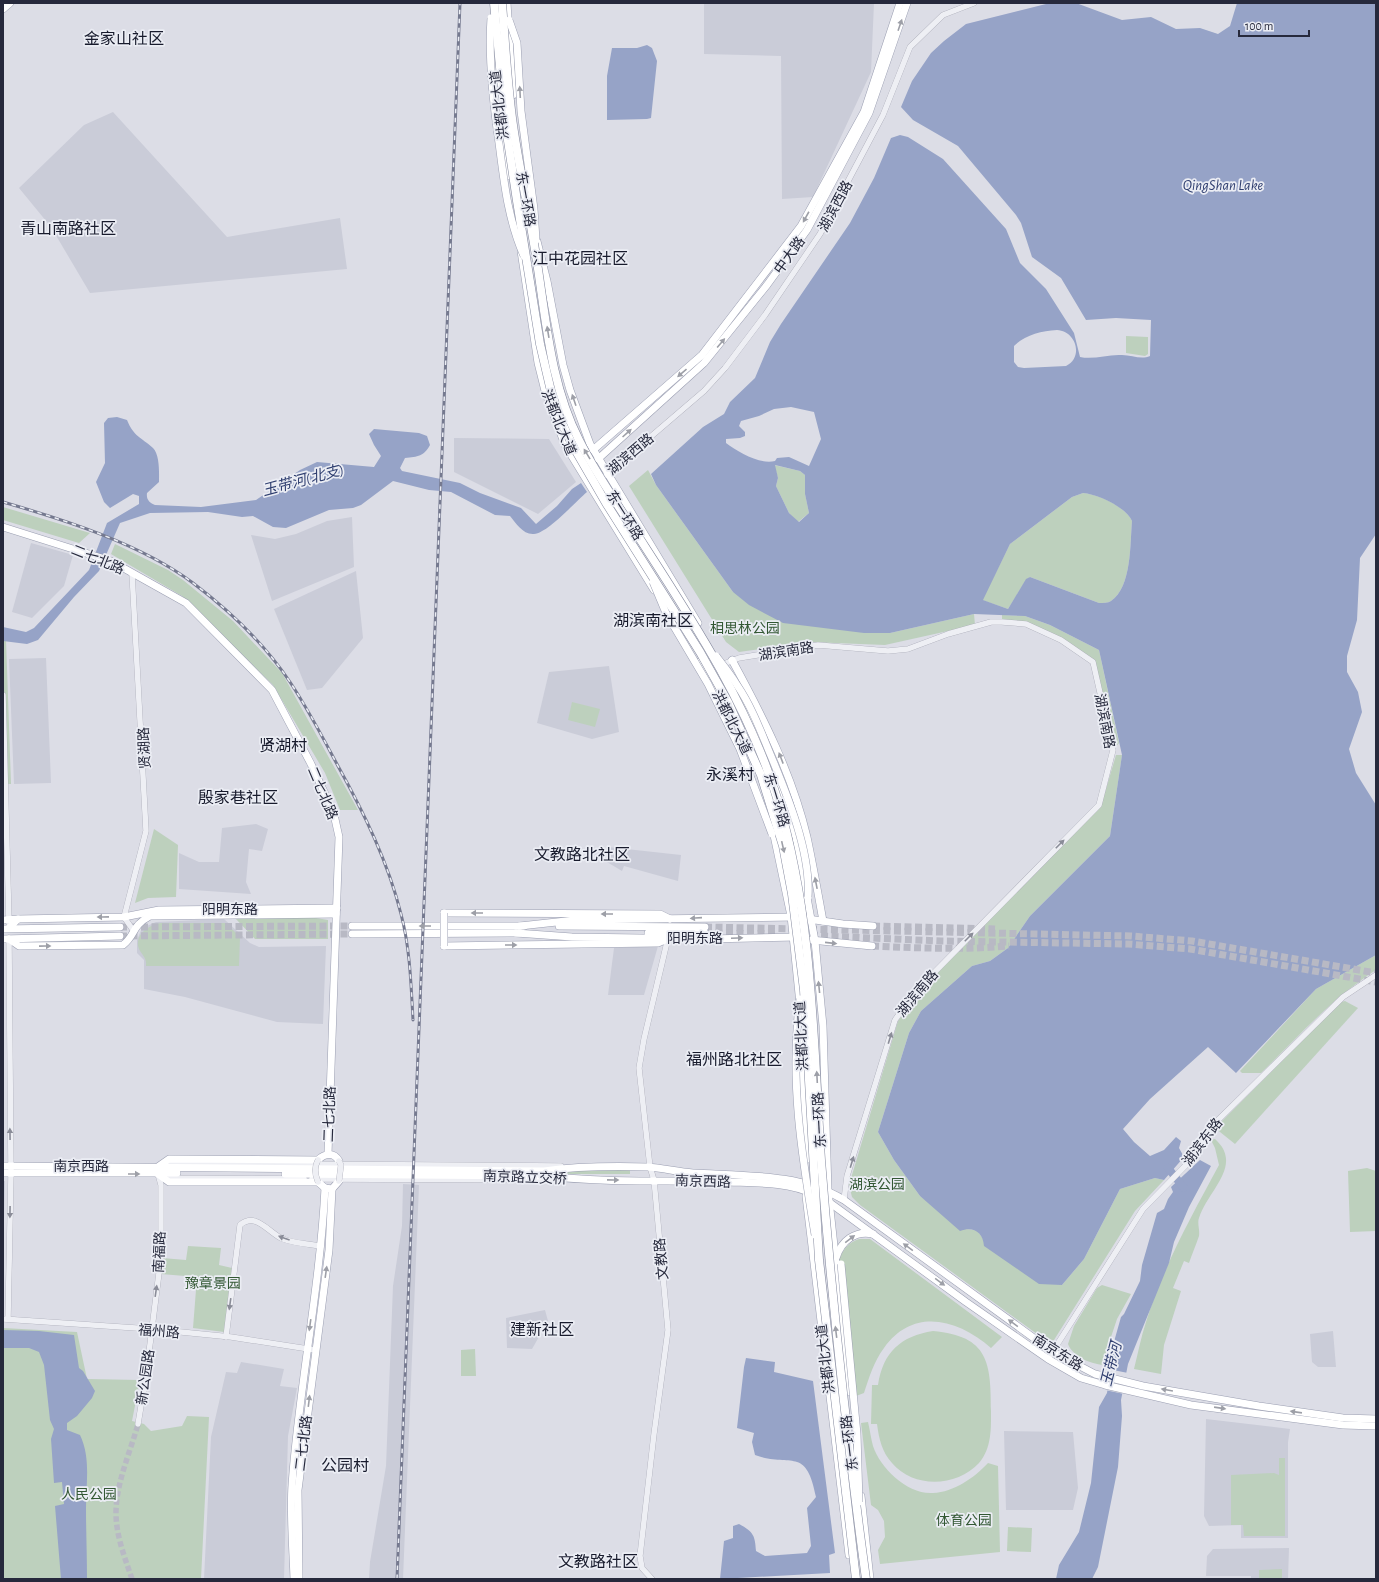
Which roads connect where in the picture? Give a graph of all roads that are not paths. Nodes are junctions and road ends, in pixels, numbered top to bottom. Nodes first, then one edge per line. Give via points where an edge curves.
1 (10, 3) edge
2 (490, 3) edge
3 (494, 3) edge
4 (502, 3) edge
5 (507, 3) edge
6 (900, 3) edge
7 (907, 3) edge
8 (974, 3) edge
9 (3, 9) edge
10 (491, 18) junction
11 (509, 20) junction
12 (536, 256) junction
13 (527, 262) junction
14 (593, 450) junction
15 (598, 459) junction
16 (607, 474) junction
17 (591, 487) junction
18 (3, 527) edge
19 (643, 562) junction
20 (133, 574) junction
21 (697, 630) junction
22 (732, 660) junction
23 (721, 665) junction
24 (3, 695) edge
25 (772, 834) junction
26 (808, 897) junction
27 (337, 911) junction
28 (136, 914) junction
29 (791, 916) junction
30 (124, 917) junction
31 (18, 919) junction
32 (811, 919) junction
33 (6, 920) edge
34 (672, 920) junction
35 (823, 921) junction
36 (352, 926) tunnel mouth
37 (520, 926) junction
38 (872, 926) tunnel mouth
39 (120, 927) tunnel mouth
40 (6, 929) edge
41 (133, 930) junction
42 (516, 933) junction
43 (352, 934) tunnel mouth
44 (120, 936) tunnel mouth
45 (792, 937) junction
46 (668, 938) junction
47 (6, 939) edge
48 (815, 941) junction
49 (872, 946) tunnel mouth
50 (1376, 975) edge
51 (800, 999) junction
52 (328, 1154) junction
53 (318, 1160) junction
54 (339, 1161) joint
55 (159, 1166) junction
56 (573, 1167) joint
57 (650, 1167) junction
58 (8, 1168) edge
59 (3, 1173) edge
60 (158, 1174) junction
61 (574, 1179) joint
62 (654, 1180) junction
63 (339, 1181) joint
64 (318, 1182) junction
65 (806, 1183) junction
66 (329, 1189) junction
67 (806, 1191) junction
68 (828, 1191) junction
69 (844, 1200) junction
70 (829, 1201) junction
71 (875, 1235) junction
72 (322, 1246) junction
73 (819, 1260) junction
74 (838, 1260) junction
75 (6, 1319) edge
76 (151, 1329) junction
77 (226, 1337) junction
78 (307, 1349) junction
79 (315, 1350) junction
80 (1053, 1352) junction
81 (1048, 1359) junction
82 (1376, 1420) edge
83 (138, 1424) tunnel mouth
84 (1376, 1426) edge
85 (861, 1540) junction
86 (294, 1579) edge
87 (299, 1579) edge
88 (652, 1579) edge
89 (852, 1579) edge
90 (856, 1579) edge
91 (866, 1579) edge
92 (870, 1579) edge

1 - 9 main road
2 - 10 main road, 洪都北大道
3 - 13 highway, 东一环路, bridge via 505,122
4 - 12 highway, 东一环路, bridge via 512,119
5 - 11 main road, 洪都北大道
6 -> 14 main road, 中大路 via 864,112 801,226 702,355
15 -> 7 main road, 中大路 via 704,363 768,284 807,230 869,113
8 - 16 street, 湖滨西路 via 943,15 910,47 884,115 820,234 725,368 704,391
10 - 13 main road, bridge via 495,112 506,194 514,231
10 - 17 main road, 洪都北大道 via 499,118 538,363 545,391 565,445
12 -> 11 main road, bridge via 535,214 521,111 517,43
14 -> 11 main road, 洪都北大道 via 563,364 534,230 516,126
21 -> 12 highway, 东一环路, bridge via 584,449 567,415 549,341
13 - 19 highway, 东一环路, bridge via 540,344 559,417 576,452
14 - 15 main road, 洪都北大道
15 - 16 main road, 洪都北大道
16 - 17 street, 湖滨西路
16 - 23 main road, 洪都北大道
17 - 25 main road, 洪都北大道 via 728,709 756,771 768,809
18 - 20 main road, 二七北路 via 90,553 111,561
19 - 25 main road, bridge via 666,612 708,684 740,749
19 -> 73 highway, 东一环路, bridge via 700,652 745,738 761,775 783,846 804,990
20 - 27 main road, 二七北路 via 186,603 272,690 311,764 336,819
20 - 28 street, 贤湖路 via 148,832 129,910 130,914
20 - 30 street, 贤湖路 via 146,831
21 - 26 main road, bridge via 737,685 755,716 790,804 809,882
85 -> 21 highway, 东一环路, bridge via 831,1288 812,989 800,893 778,800 754,734
22 - 23 street, 湖滨南路
35 -> 22 main road via 806,836 793,791 765,720
69 -> 22 street, 湖滨南路 via 847,1176 895,1020 915,992 1099,805 1113,750 1093,662 1061,640 1026,624 991,622 908,649 888,651 818,645
23 - 26 main road, 洪都北大道 via 743,703 768,756 796,838
24 - 33 street
25 - 29 main road, 洪都北大道
26 - 32 main road, 洪都北大道
27 - 28 main road, 阳明东路 via 159,910
27 - 41 main road, 阳明东路 via 150,916 139,921
27 - 52 main road, 二七北路
28 - 30 main road, 阳明东路
29 - 32 main road, 阳明东路
29 -> 34 main road, 阳明东路
29 - 45 main road, 洪都北大道
30 -> 31 main road, 阳明东路
30 - 41 street
31 - 33 main road, 阳明东路
31 - 40 main road
32 - 35 main road, 阳明东路
32 - 48 main road, 洪都北大道
33 - 40 street
34 - 37 main road, 阳明东路 via 575,920
34 -> 46 main road, bridge via 660,914 444,913 444,946 658,943
35 - 38 main road, 阳明东路
37 -> 36 main road, 阳明东路
37 - 42 main road, 阳明东路 via 705,930
39 - 40 main road
47 -> 41 main road, 阳明东路 via 19,946 123,945
42 - 43 main road, 阳明东路
42 - 46 main road, 阳明东路 via 572,937
44 - 47 main road
46 -> 45 main road, 阳明东路
45 - 48 main road, 阳明东路
45 - 51 main road, 洪都北大道
46 - 57 street, 文教路 via 639,1068
58 -> 47 street
48 -> 49 main road, 阳明东路
68 -> 48 main road, 洪都北大道 via 823,1026
50 - 80 street, 湖滨东路 via 1343,997 1214,1124 1187,1164 1143,1209
51 - 65 main road, 洪都北大道
51 - 73 main road, bridge via 795,1031 800,1141
52 - 53 main road
52 - 54 main road
53 - 55 main road via 169,1159
53 - 64 street, 二七北路, bridge via 315,1176
54 - 63 street, 二七北路, bridge
55 - 56 main road, 南京路立交桥 via 171,1169 536,1171
55 - 58 main road, 南京西路
56 - 57 main road, 南京西路
57 - 62 street, 文教路
57 - 65 main road, 南京西路 via 673,1172
58 - 59 main road, 南京西路
58 -> 60 main road, 南京西路
58 -> 75 street
60 - 61 main road, 南京路立交桥 via 545,1176
60 - 64 main road via 169,1182
76 -> 60 street, 南福路 via 161,1257 161,1185
61 -> 62 main road, 南京西路
62 - 67 main road, 南京西路 via 764,1184
62 - 88 street, 文教路 via 668,1330 640,1556 642,1568
63 - 66 main road
64 - 66 main road
65 - 67 main road, 洪都北大道
65 - 68 main road, 南京西路
66 - 72 main road, 二七北路
79 -> 66 main road, 二七北路 via 329,1250
67 - 70 main road, 南京西路
67 - 89 main road, 洪都北大道
68 - 69 main road, 南京东路
68 - 70 main road, 洪都北大道
80 -> 69 main road, 南京东路
70 - 71 main road, 南京东路
70 - 74 main road, 洪都北大道
74 -> 71 main road via 844,1243 854,1235
71 -> 81 main road, 南京东路
72 -> 77 street via 281,1238 258,1222 246,1221 240,1226
72 -> 78 main road, 二七北路
73 - 90 highway, 东一环路, bridge
74 - 85 main road, bridge via 857,1434
74 - 92 main road, 洪都北大道
75 - 76 street, 福州路
76 - 77 street, 福州路
76 - 83 street, 新公园路
77 - 78 street, 福州路
78 - 79 street, 福州路
78 - 86 main road, 二七北路 via 292,1486
87 -> 79 main road, 二七北路 via 298,1490
80 - 81 street, 湖滨东路
82 -> 80 main road, 南京东路 via 1259,1406 1126,1382 1095,1374
81 -> 84 main road, 南京东路 via 1080,1378 1191,1405 1343,1425
85 - 91 highway, 东一环路, bridge

